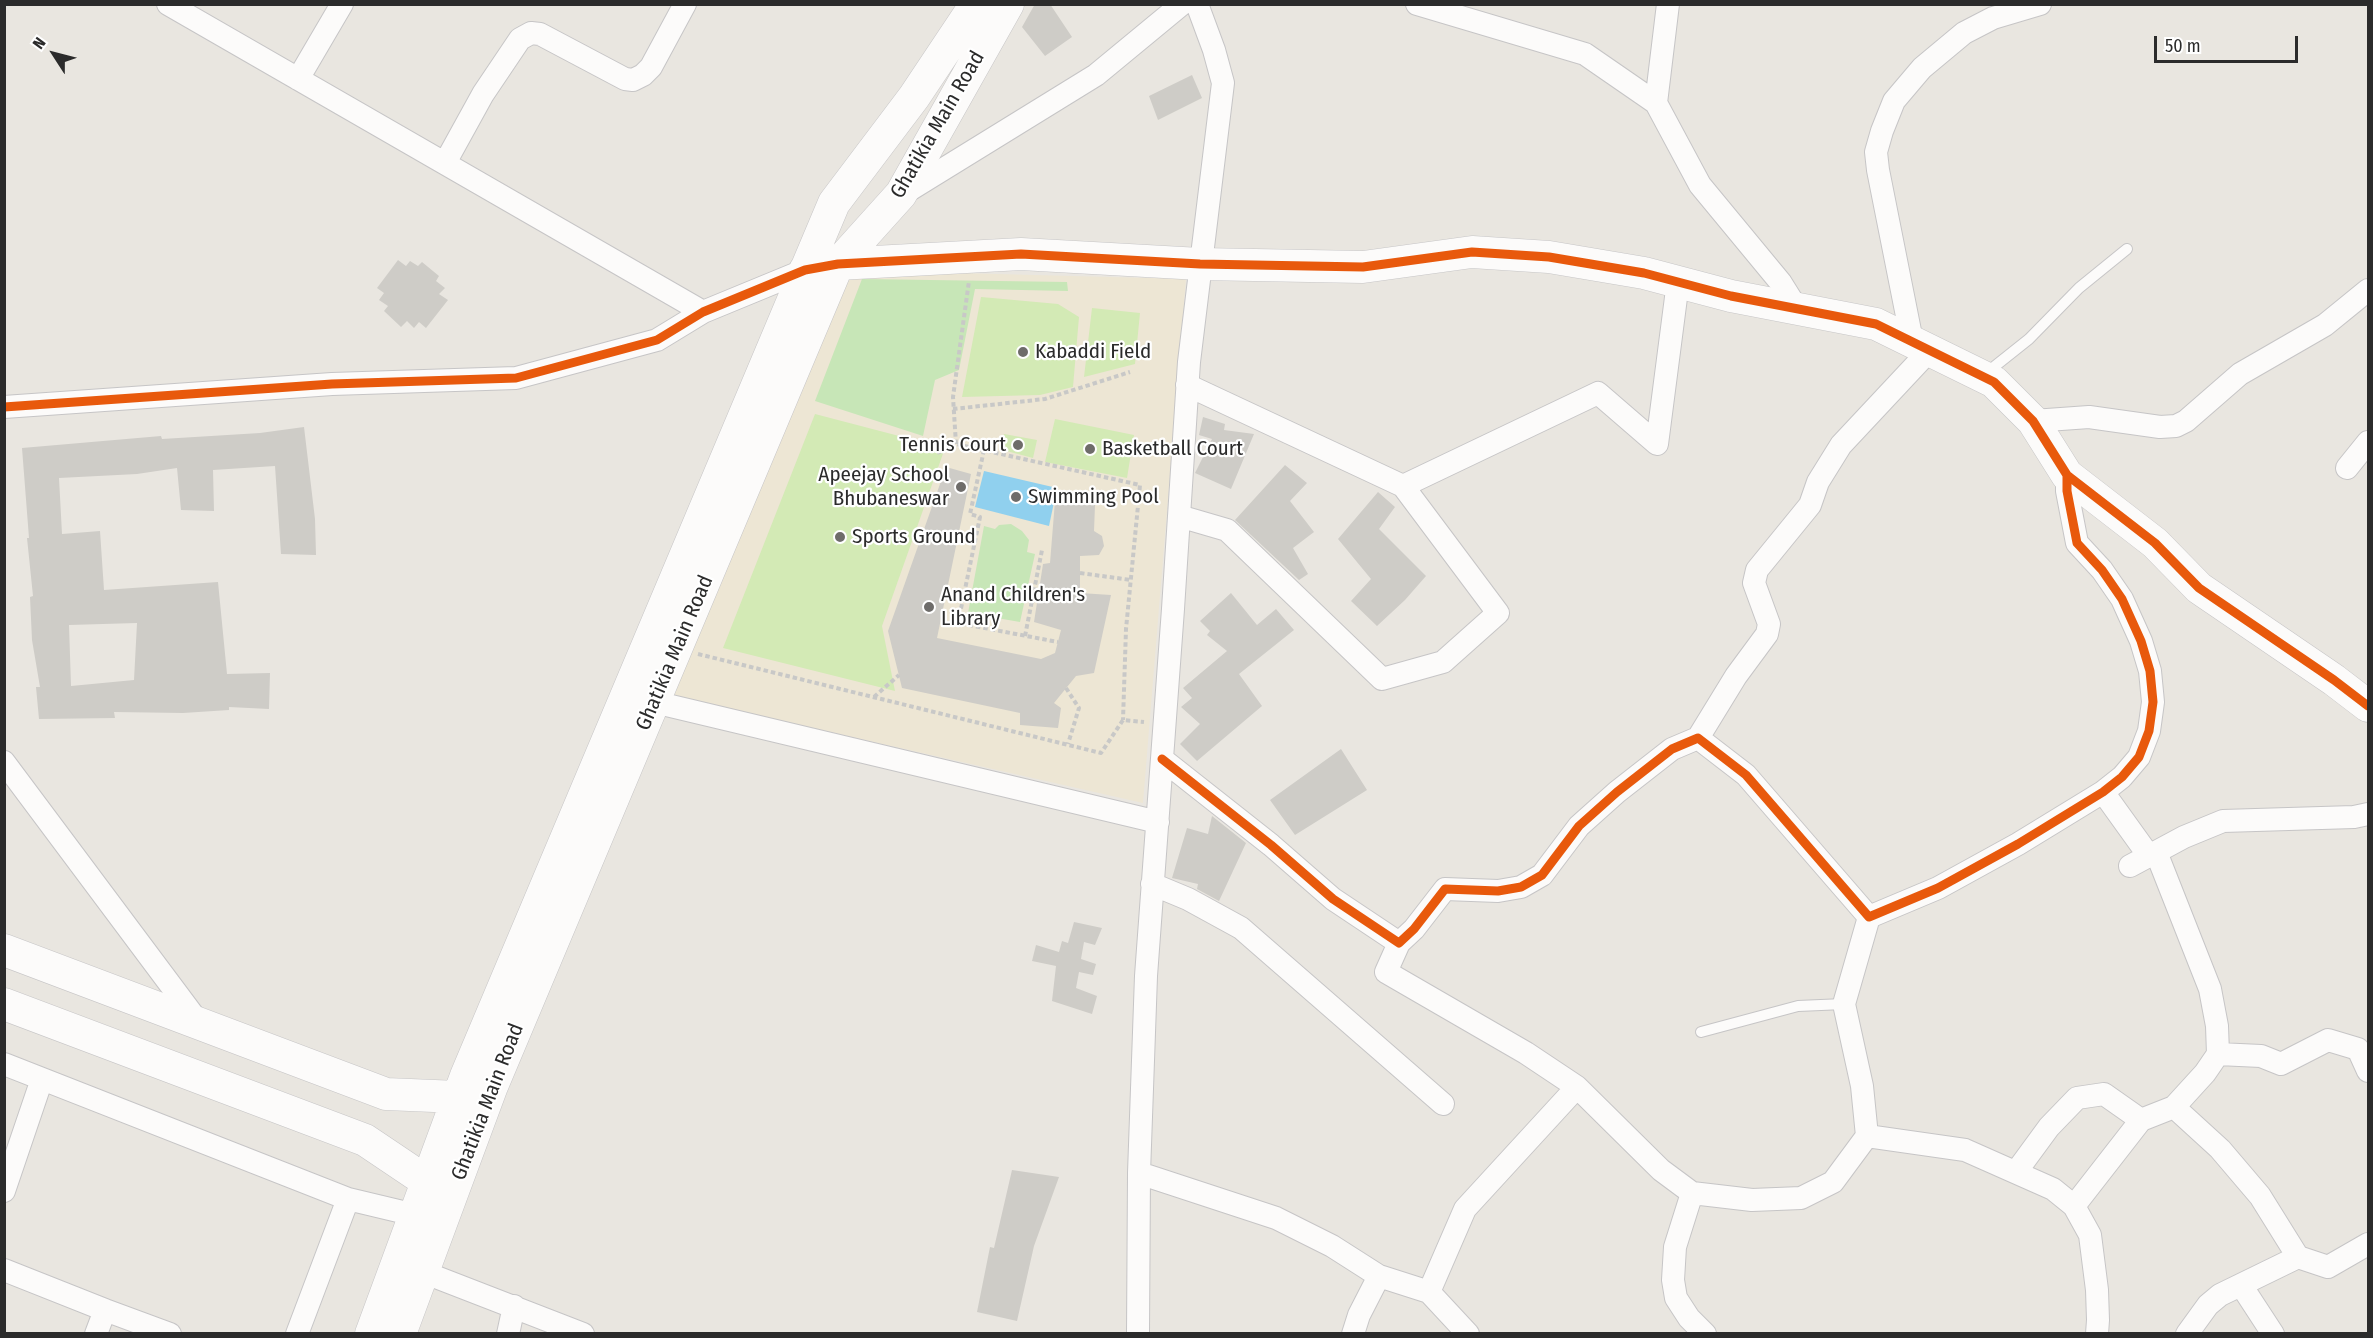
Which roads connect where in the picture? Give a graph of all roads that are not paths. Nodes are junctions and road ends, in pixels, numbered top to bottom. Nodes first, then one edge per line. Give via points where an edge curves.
1 (168, 4) edge
2 (342, 4) edge
3 (685, 4) edge
4 (976, 4) edge
5 (1008, 4) edge
6 (1182, 4) edge
7 (1197, 4) edge
8 (1417, 4) edge
9 (1668, 4) edge
10 (2040, 4) edge
11 (298, 79) junction
12 (1656, 103) junction
13 (445, 164) junction
14 (901, 195) junction
15 (2127, 249) dead end
16 (838, 264) junction
17 (1200, 264) junction
18 (805, 270) junction
19 (1678, 282) junction
20 (2368, 290) edge
21 (1796, 307) junction
22 (704, 312) junction
23 (1921, 346) junction
24 (1982, 376) junction
25 (1187, 386) junction
26 (4, 407) edge
27 (2033, 421) junction
28 (2368, 442) edge
29 (2347, 468) dead end
30 (2067, 475) junction
31 (1403, 486) junction
32 (1179, 516) junction
33 (654, 702) junction
34 (2368, 706) edge
35 (1698, 738) junction
36 (1162, 759) junction
37 (4, 762) edge
38 (2103, 792) junction
39 (2368, 814) edge
40 (1158, 822) junction
41 (2145, 858) junction
42 (1152, 884) junction
43 (1869, 917) junction
44 (542, 931) junction
45 (1399, 943) junction
46 (4, 950) edge
47 (4, 1004) edge
48 (1844, 1004) junction
49 (199, 1023) junction
50 (1701, 1032) dead end
51 (2363, 1043) edge
52 (2218, 1054) junction
53 (4, 1064) edge
54 (2368, 1071) edge
55 (42, 1079) junction
56 (1577, 1087) junction
57 (458, 1097) junction
58 (1443, 1104) dead end
59 (2174, 1107) junction
60 (2141, 1120) junction
61 (1867, 1136) junction
62 (1139, 1173) junction
63 (2016, 1173) junction
64 (426, 1182) junction
65 (4, 1191) edge
66 (1692, 1193) junction
67 (348, 1199) junction
68 (2074, 1206) junction
69 (415, 1215) junction
70 (2368, 1244) edge
71 (2298, 1257) junction
72 (4, 1270) edge
73 (423, 1272) junction
74 (1379, 1276) junction
75 (2241, 1285) junction
76 (1429, 1292) junction
77 (514, 1306) junction
78 (105, 1310) junction
79 (96, 1334) edge
80 (170, 1334) edge
81 (297, 1334) edge
82 (371, 1334) edge
83 (400, 1334) edge
84 (508, 1334) edge
85 (583, 1334) edge
86 (1138, 1334) edge
87 (1353, 1334) edge
88 (1468, 1334) edge
89 (1705, 1334) edge
90 (2097, 1334) edge
91 (2187, 1334) edge
92 (2273, 1334) edge

1 - 11 street
2 - 11 street
3 - 13 street via 651,67 633,80 540,34 531,33 520,39 483,94
4 - 18 street, Ghatikia Main Road via 914,97 834,203
5 - 14 street, Ghatikia Main Road
6 - 14 street via 1096,75
7 - 17 street via 1223,83
8 - 12 street via 1585,54
9 - 12 street
10 - 23 street via 1993,18 1964,33 1922,68 1894,100 1882,131 1876,152 1878,170
11 - 13 street
12 - 21 street via 1700,185 1781,283
13 - 22 street
14 - 16 street, Ghatikia Main Road
15 - 24 lane via 2079,288 2029,339
16 - 17 street via 1021,254
16 - 18 street
16 - 33 street, Ghatikia Main Road
17 - 19 street via 1363,267 1472,252 1549,256
17 - 25 street
18 - 22 street
18 - 44 street, Ghatikia Main Road
19 - 21 street
19 - 31 street via 1657,444 1598,393
20 - 27 street via 2325,325 2240,374 2186,422 2176,426 2160,428 2089,417
21 - 23 street via 1876,324
22 - 26 street via 657,340 516,378 332,384
23 - 24 street
23 - 35 street via 1840,445 1818,482 1810,505 1757,570 1754,583 1769,624 1767,634
24 - 27 street via 1994,382
25 - 31 street
25 - 32 street
27 - 30 street
28 - 29 street
30 - 34 street via 2155,543 2199,588
30 - 38 street via 2077,543 2122,599 2150,671 2150,731 2139,757
31 - 32 street via 1498,613 1443,662 1382,679 1227,530
32 - 36 street
33 - 40 street
33 - 44 street, Ghatikia Main Road
35 - 43 street via 1746,775
35 - 45 street via 1672,749 1617,792 1579,826 1542,875 1521,887 1498,891 1444,889
36 - 40 street
36 - 45 street via 1334,899
37 - 49 street
38 - 41 street
38 - 43 street via 1938,888
39 - 41 street via 2223,821
40 - 42 street
41 - 52 street via 2175,896 2210,989
42 - 58 street via 1241,928
42 - 62 street
43 - 48 street
44 - 57 street, Ghatikia Main Road
44 - 73 street, Ghatikia Main Road via 492,1086
45 - 56 street via 1386,972
46 - 49 street
47 - 64 street via 365,1140
48 - 50 lane via 1798,1006
48 - 61 street via 1862,1086
49 - 57 street via 386,1094
51 - 52 street via 2328,1040 2281,1064 2261,1056
51 - 54 street
52 - 59 street
53 - 55 street
55 - 65 street
55 - 67 street
56 - 66 street via 1661,1170
56 - 76 street via 1466,1209
57 - 64 street, Ghatikia Main Road
59 - 60 street
59 - 71 street via 2220,1149 2260,1196
60 - 63 street via 2104,1094 2077,1098 2049,1127
60 - 68 street
61 - 63 street via 1965,1150
61 - 66 street via 1833,1182 1801,1198 1752,1200
62 - 74 street via 1276,1218 1332,1246
62 - 86 street
63 - 68 street via 2052,1189
64 - 69 street, Ghatikia Main Road
66 - 89 street via 1676,1247 1672,1280 1676,1298
67 - 69 street
67 - 81 street
68 - 90 street via 2090,1235 2097,1290
69 - 82 street, Ghatikia Main Road
70 - 71 street via 2328,1267
71 - 75 street
72 - 78 street
73 - 77 street
73 - 83 street, Ghatikia Main Road
74 - 76 street
74 - 87 street
75 - 91 street via 2208,1305
75 - 92 street
76 - 88 street
77 - 84 street
77 - 85 street
78 - 79 street
78 - 80 street

